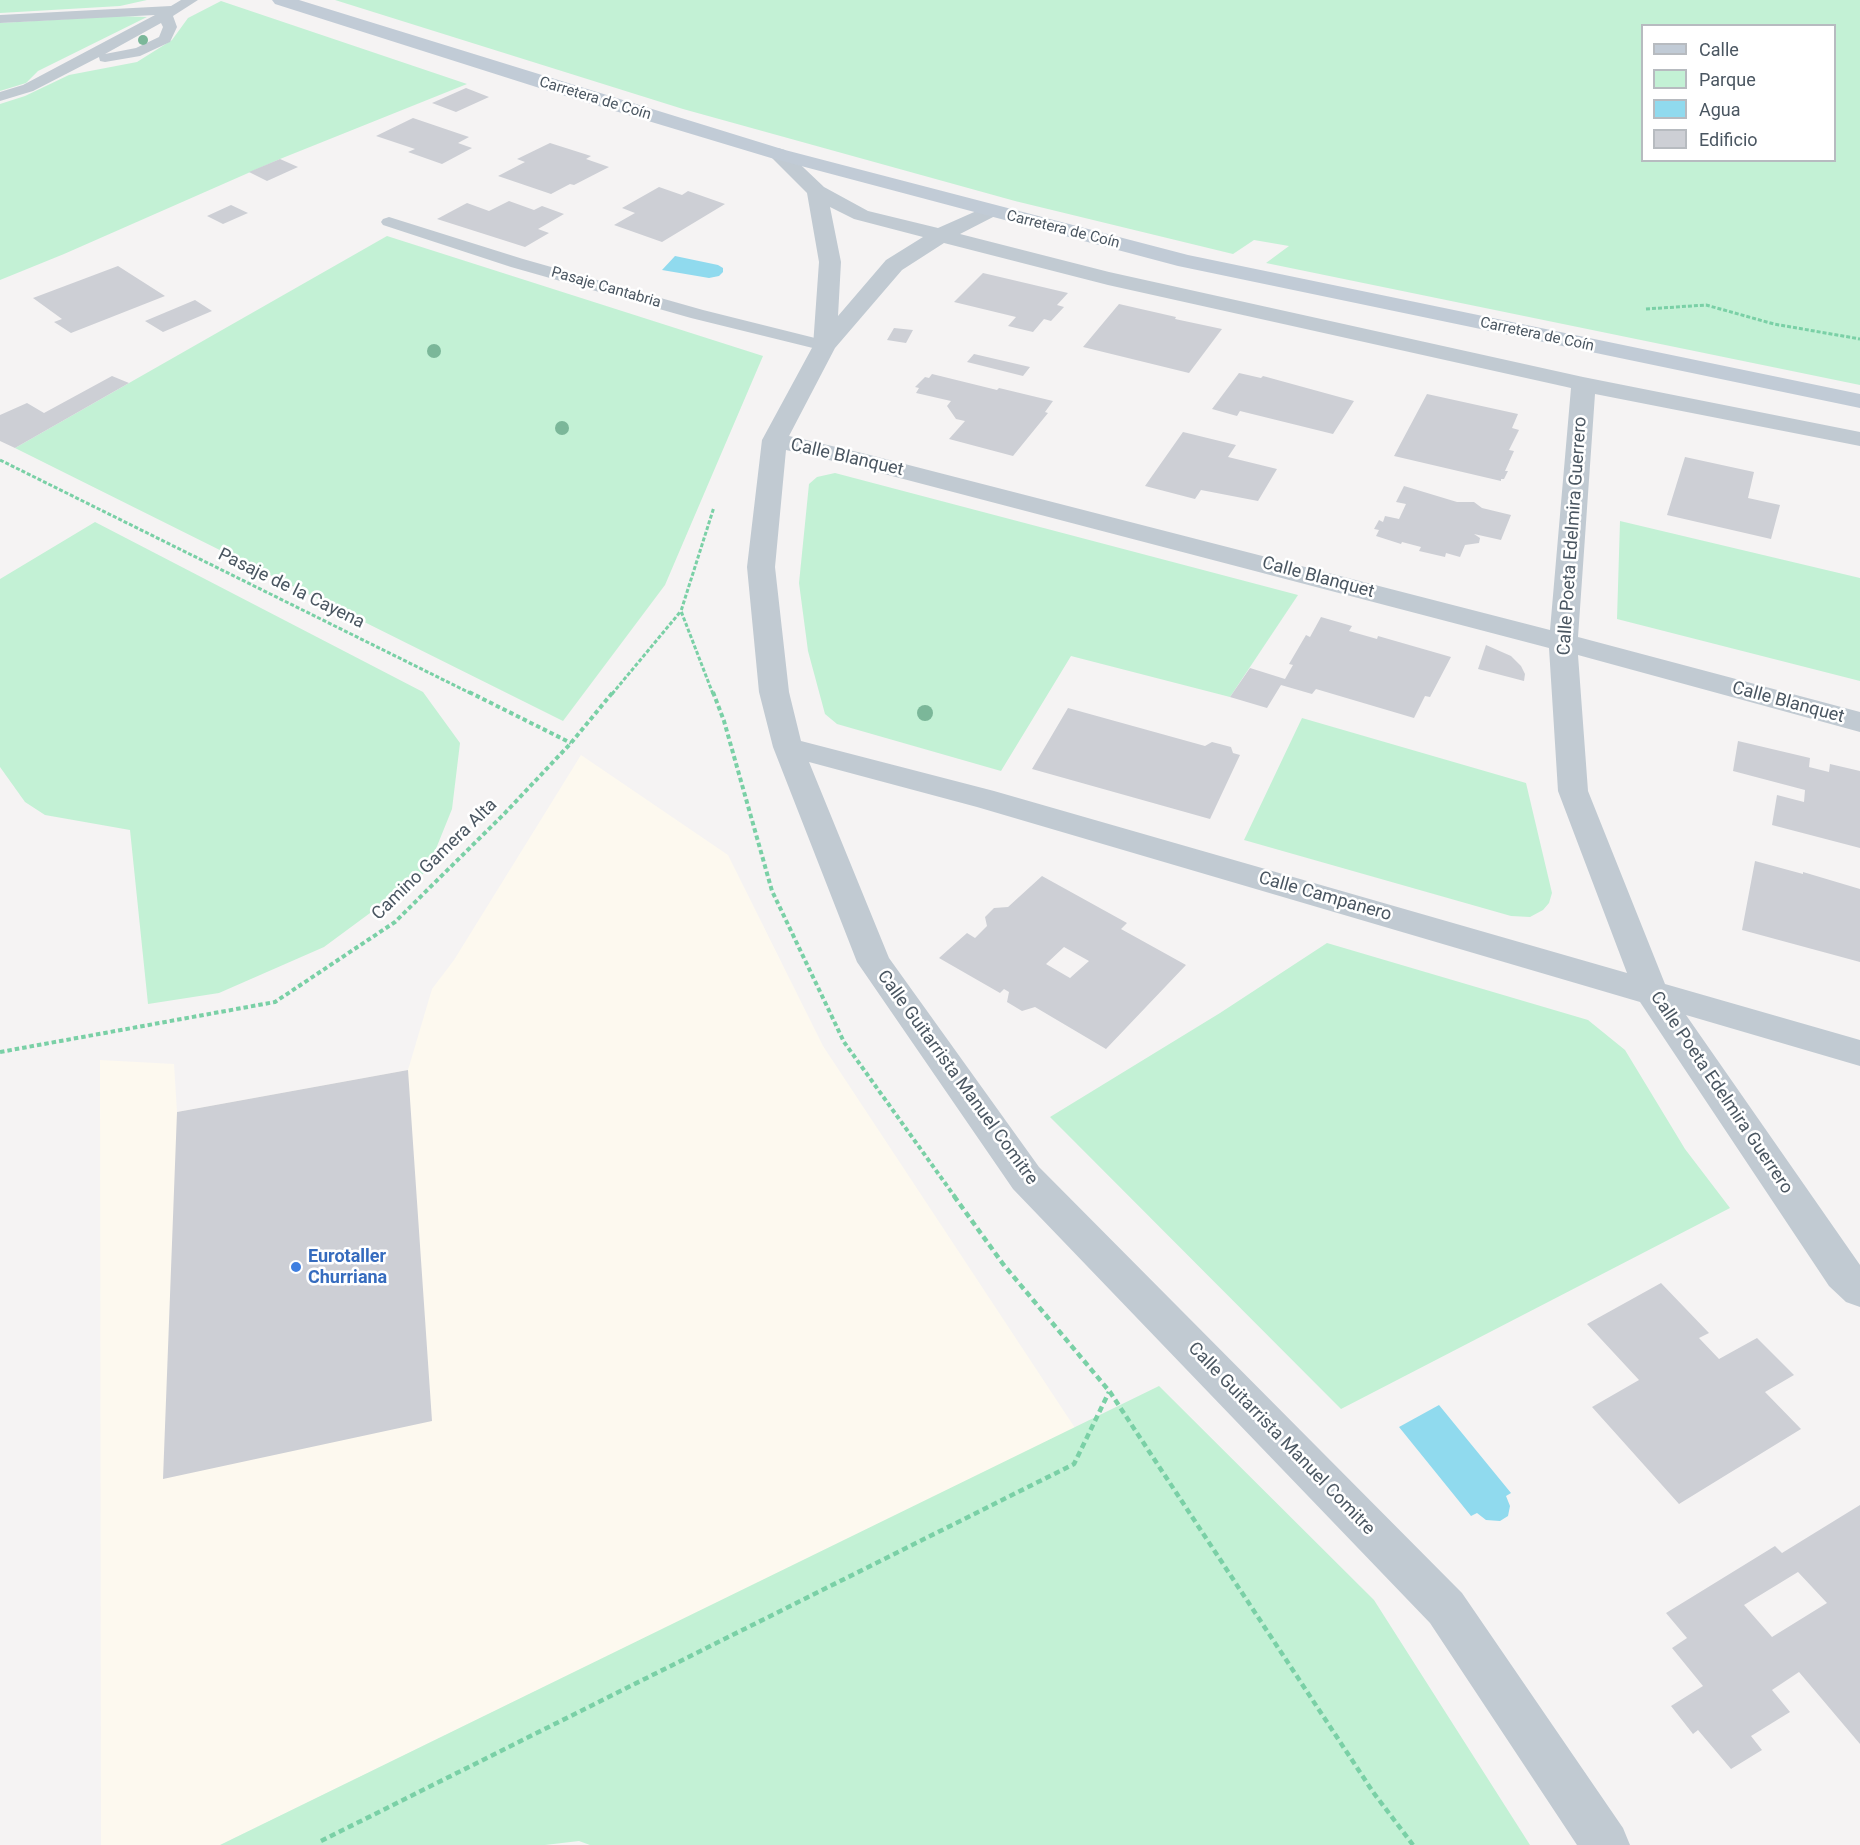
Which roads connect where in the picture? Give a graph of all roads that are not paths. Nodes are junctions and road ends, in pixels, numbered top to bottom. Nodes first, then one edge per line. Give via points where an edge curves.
1 (191, 0) edge
2 (281, 0) edge
3 (172, 13) junction
4 (0, 19) edge
5 (0, 97) edge
6 (778, 154) junction
7 (817, 191) junction
8 (990, 211) junction
9 (389, 222) dead end
10 (940, 235) junction
11 (825, 345) junction
12 (1583, 384) junction
13 (1860, 401) edge
14 (1860, 439) edge
15 (774, 440) junction
16 (1563, 643) junction
17 (1860, 722) edge
18 (789, 747) junction
19 (1652, 993) junction
20 (1860, 1053) edge
21 (1860, 1290) edge
22 (1606, 1845) edge

1 - 3 lane
2 - 6 street, Carretera de Coín
3 - 4 lane
3 - 5 lane via 28,88
6 - 7 street
6 - 8 street, Carretera de Coín
7 - 10 street, Carretera de Coín via 861,215
7 - 11 street, Calle Guitarrista Manuel Comitre via 830,262
8 - 10 street, Calle Guitarrista Manuel Comitre
8 - 13 street, Carretera de Coín via 1186,261
9 - 11 lane, Pasaje Cantabria via 697,314
10 - 11 street, Calle Guitarrista Manuel Comitre via 894,265
10 - 12 street, Carretera de Coín via 1108,278
11 - 15 street, Calle Guitarrista Manuel Comitre
12 - 14 street, Carretera de Coín
12 - 16 street, Calle Poeta Edelmira Guerrero
15 - 16 street, Calle Blanquet
15 - 18 street, Calle Guitarrista Manuel Comitre via 761,567 774,692
16 - 17 street, Calle Blanquet
16 - 19 street, Calle Poeta Edelmira Guerrero via 1573,791
18 - 19 street, Calle Campanero via 983,798
18 - 22 street, Calle Guitarrista Manuel Comitre via 874,962 1026,1178 1446,1608
19 - 20 street, Calle Campanero
19 - 21 street, Calle Poeta Edelmira Guerrero via 1843,1274

